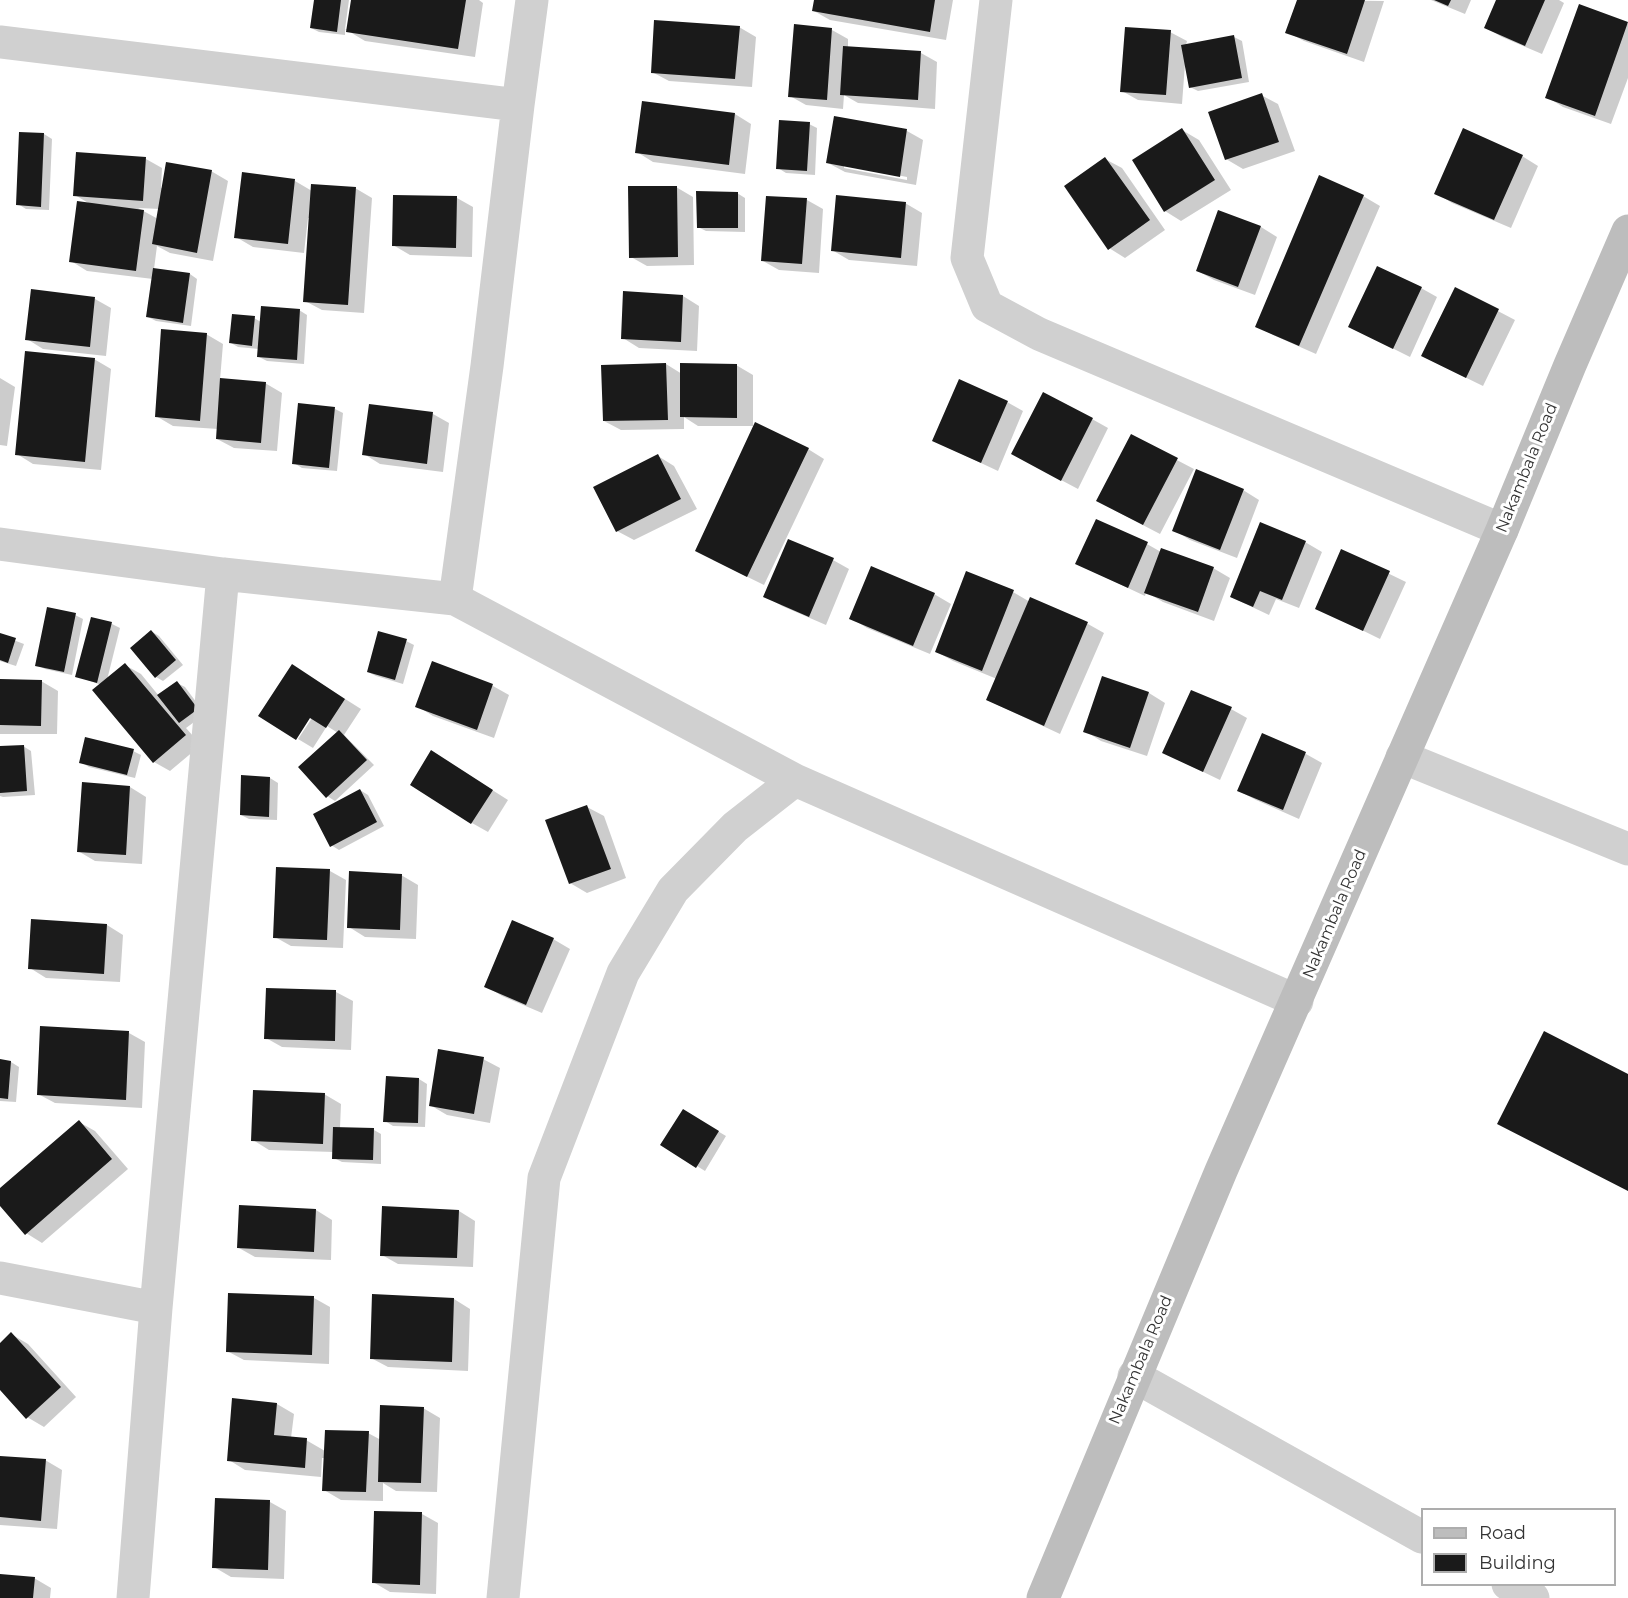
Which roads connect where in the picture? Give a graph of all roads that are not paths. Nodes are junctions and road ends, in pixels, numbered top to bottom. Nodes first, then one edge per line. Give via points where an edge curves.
1 (532, 0) edge
2 (996, 0) edge
3 (0, 42) edge
4 (518, 105) junction
5 (1628, 231) edge
6 (1502, 530) junction
7 (0, 544) edge
8 (223, 574) junction
9 (455, 599) junction
10 (1402, 756) junction
11 (795, 780) junction
12 (1628, 849) edge
13 (1297, 1001) junction
14 (0, 1278) edge
15 (156, 1308) junction
16 (1134, 1376) junction
17 (1421, 1536) edge
18 (1512, 1586) edge
19 (133, 1598) edge
20 (503, 1598) edge
21 (1043, 1598) edge
22 (1533, 1598) edge

1 - 4 street
2 - 6 street via 967,258 987,306 1039,334
3 - 4 street
4 - 9 street
5 - 6 main road, Nakambala Road
6 - 10 main road, Nakambala Road
7 - 8 street
8 - 9 street
8 - 15 street
9 - 11 street
10 - 12 street
10 - 13 main road, Nakambala Road
11 - 13 street
11 - 20 street via 735,826 673,890 623,973 544,1178
13 - 16 main road, Nakambala Road
14 - 15 street
15 - 19 street
16 - 17 street
16 - 21 main road, Nakambala Road
18 - 22 street

